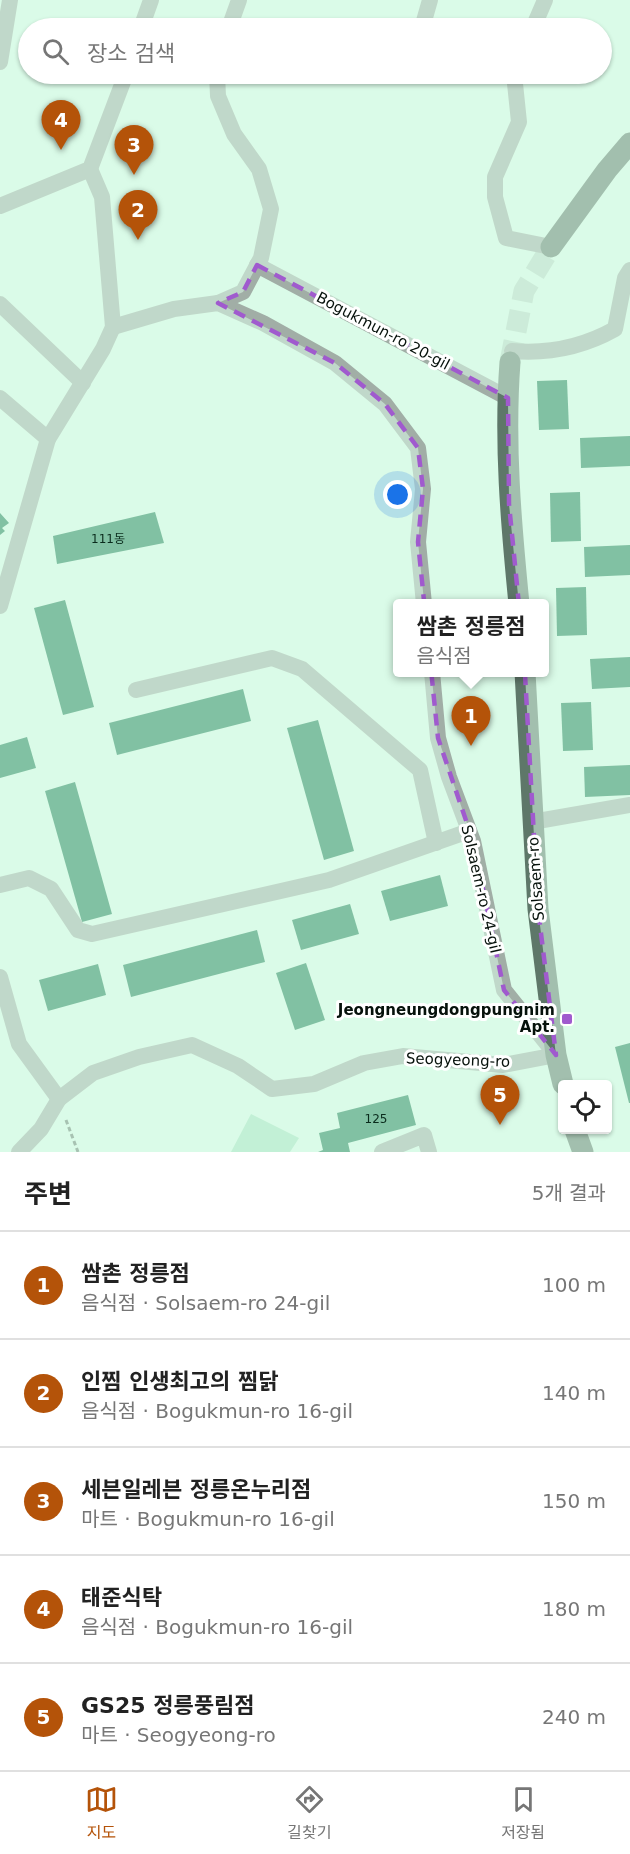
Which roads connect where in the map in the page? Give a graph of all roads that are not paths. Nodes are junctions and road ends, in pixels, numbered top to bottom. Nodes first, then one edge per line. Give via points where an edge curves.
1 (10, 0) edge
2 (151, 0) edge
3 (239, 0) edge
4 (430, 0) edge
5 (545, 0) edge
6 (145, 18) edge
7 (233, 18) edge
8 (425, 18) edge
9 (537, 18) edge
10 (0, 62) edge
11 (122, 84) edge
12 (218, 84) edge
13 (515, 84) edge
14 (630, 143) edge
15 (90, 169) junction
16 (0, 206) edge
17 (551, 247) joint
18 (257, 265) junction
19 (630, 270) edge
20 (218, 303) junction
21 (0, 304) edge
22 (113, 327) junction
23 (511, 357) joint
24 (83, 383) junction
25 (0, 398) edge
26 (508, 398) junction
27 (48, 439) junction
28 (7, 560) edge
29 (424, 599) edge
30 (519, 599) edge
31 (0, 606) edge
32 (432, 677) edge
33 (525, 677) edge
34 (136, 690) dead end
35 (630, 805) edge
36 (532, 822) junction
37 (469, 831) junction
38 (436, 843) junction
39 (0, 885) edge
40 (0, 977) edge
41 (556, 1055) junction
42 (562, 1080) edge
43 (59, 1099) junction
44 (576, 1134) edge
45 (19, 1152) edge
46 (382, 1152) edge
47 (429, 1152) edge
48 (583, 1152) edge

1 - 10 street
2 - 6 street
3 - 7 street
4 - 8 street
5 - 9 street
11 - 15 street
12 - 18 street via 218,96 234,134 259,170 271,209
13 - 17 street via 519,122 495,177 495,197 506,238
14 - 17 main road
15 - 16 street
15 - 22 street via 102,197
18 - 20 street via 243,292
18 - 26 street, Bogukmun-ro 20-gil
19 - 23 street via 615,329 596,339 541,354
20 - 22 street via 174,309
20 - 29 street via 335,363 385,404 418,448 423,489 418,542
21 - 24 street
22 - 24 street
23 - 26 main road
24 - 27 street
25 - 27 street
26 - 30 main road via 509,504
27 - 28 street
28 - 31 street
32 - 37 street, Solsaem-ro 24-gil via 438,738
33 - 36 main road, Solsaem-ro
34 - 38 street via 272,658 302,669 420,770
35 - 36 street
36 - 41 main road, Solsaem-ro
37 - 38 street
37 - 41 street, Solsaem-ro 24-gil via 504,990
38 - 39 street via 329,880 92,934 78,930 51,889 29,878
40 - 43 street via 19,1044
41 - 42 main road, Solsaem-ro
41 - 43 street, Seogyeong-ro via 503,1065 403,1056 363,1063 314,1084 272,1089 238,1066 192,1045 101,1070
43 - 45 street via 41,1129
44 - 48 main road
46 - 47 street via 424,1135

